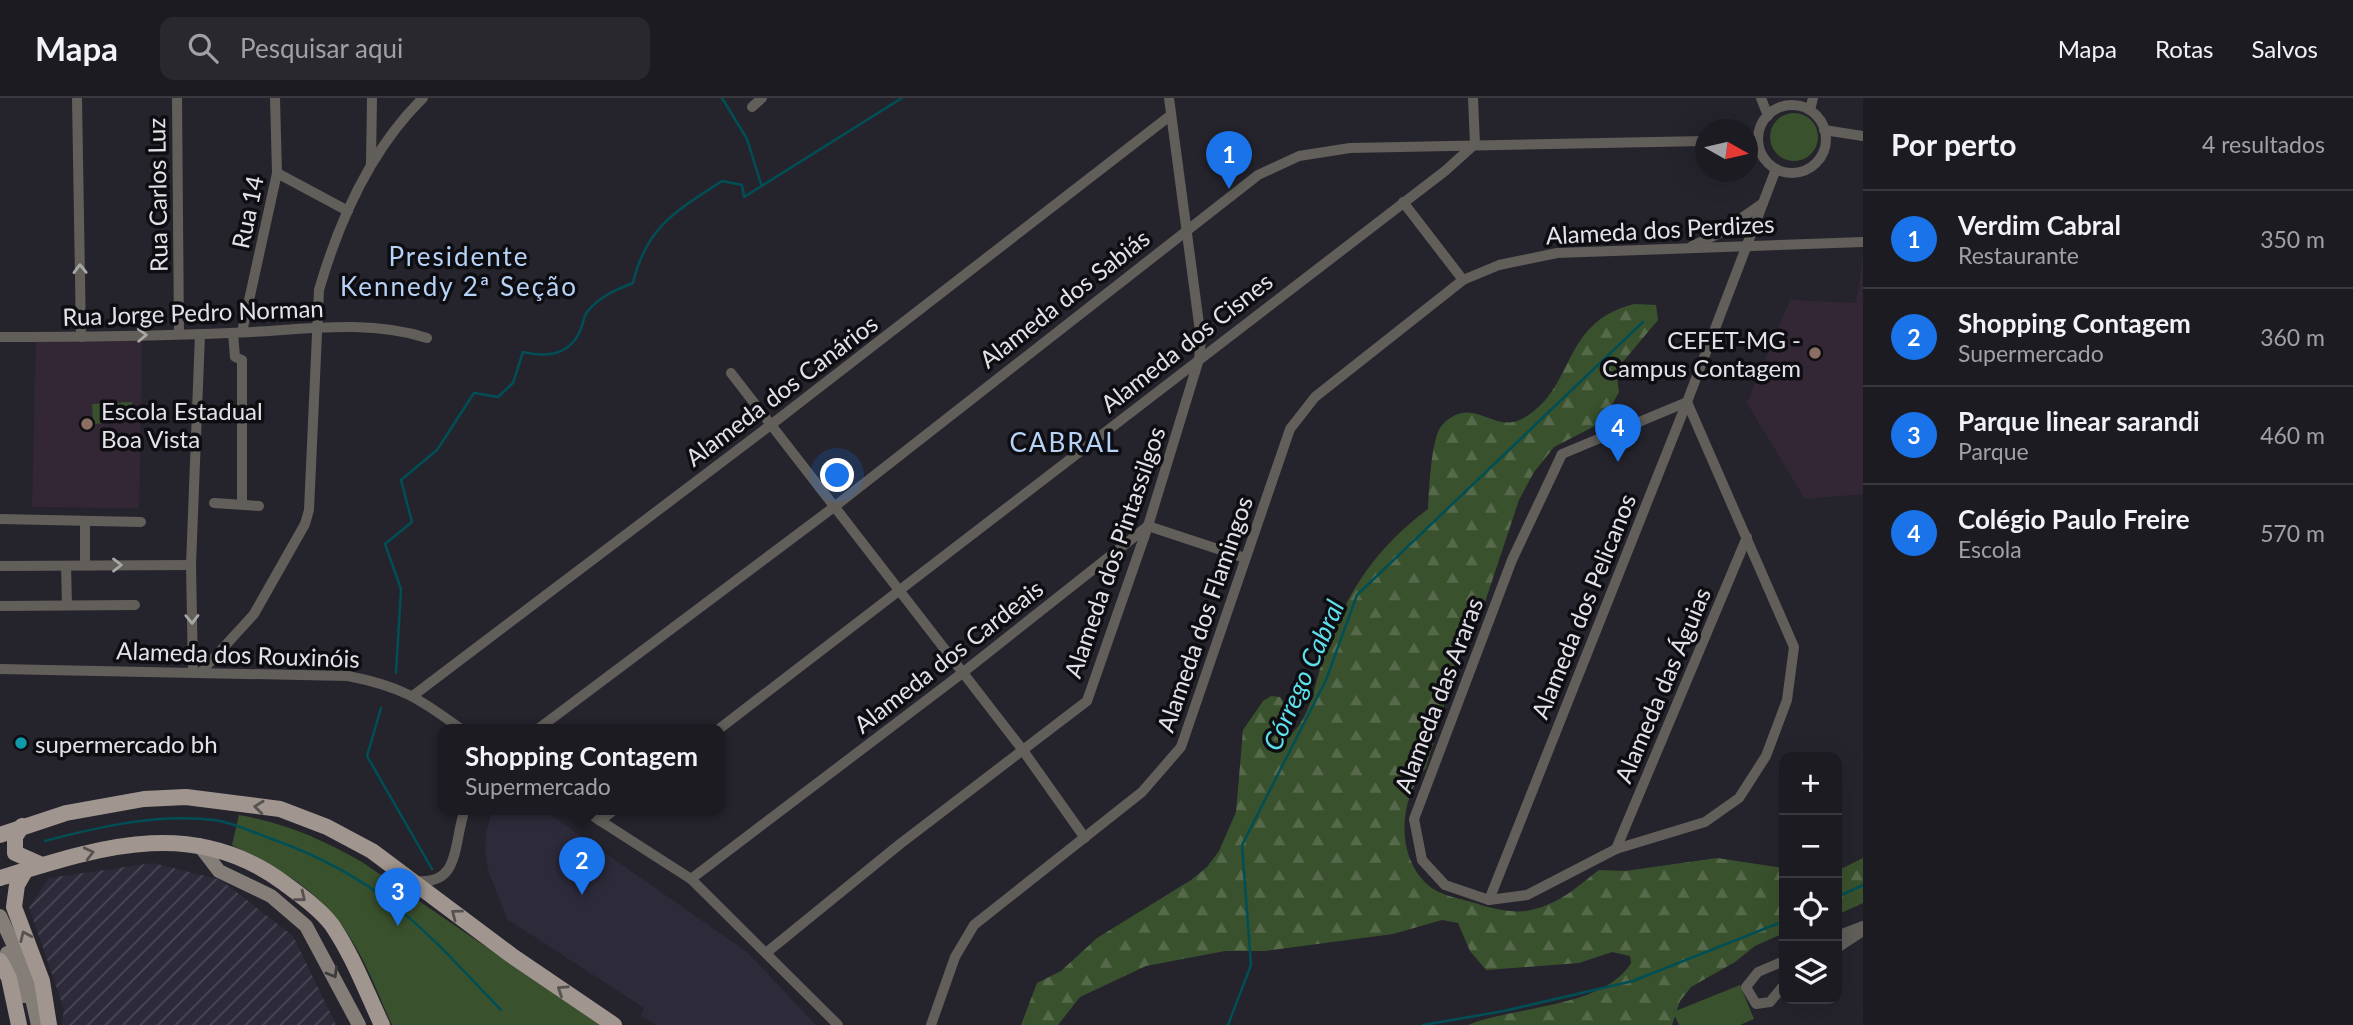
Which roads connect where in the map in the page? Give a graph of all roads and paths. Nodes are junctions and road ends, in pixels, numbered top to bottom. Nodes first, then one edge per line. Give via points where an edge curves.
1 (77, 98) edge
2 (177, 98) edge
3 (275, 98) edge
4 (372, 98) edge
5 (423, 98) edge
6 (762, 98) edge
7 (1169, 98) edge
8 (1473, 98) edge
9 (1762, 98) edge
10 (1768, 98) edge
11 (1813, 98) edge
12 (1803, 105) edge
13 (752, 107) dead end
14 (1777, 108) junction
15 (1171, 115) junction
16 (1768, 116) junction
17 (1824, 130) junction
18 (1759, 131) joint
19 (1851, 136) junction
20 (1863, 136) edge
21 (1695, 141) edge
22 (1475, 144) junction
23 (1825, 145) junction
24 (1759, 146) joint
25 (371, 165) junction
26 (1776, 169) junction
27 (277, 173) junction
28 (1403, 202) junction
29 (1763, 202) junction
30 (348, 211) junction
31 (1188, 227) junction
32 (1863, 242) edge
33 (1747, 245) junction
34 (1688, 248) junction
35 (1463, 280) junction
36 (315, 328) junction
37 (238, 333) junction
38 (179, 334) junction
39 (200, 334) junction
40 (0, 337) edge
41 (81, 337) junction
42 (427, 338) dead end
43 (1199, 359) junction
44 (731, 373) dead end
45 (1687, 402) junction
46 (772, 424) junction
47 (214, 503) dead end
48 (243, 503) junction
49 (259, 506) dead end
50 (834, 507) junction
51 (0, 519) edge
52 (85, 521) junction
53 (141, 522) dead end
54 (1148, 526) junction
55 (1747, 537) junction
56 (1245, 558) junction
57 (85, 565) junction
58 (191, 565) junction
59 (0, 566) edge
60 (66, 566) junction
61 (900, 589) junction
62 (135, 605) dead end
63 (0, 606) edge
64 (67, 606) junction
65 (0, 669) edge
66 (197, 672) junction
67 (961, 674) junction
68 (414, 695) junction
69 (454, 724) edge
70 (545, 724) edge
71 (725, 724) edge
72 (1022, 749) junction
73 (66, 813) junction
74 (463, 815) edge
75 (591, 815) edge
76 (608, 815) edge
77 (600, 821) junction
78 (0, 825) edge
79 (22, 826) junction
80 (0, 835) edge
81 (1085, 838) junction
82 (199, 845) junction
83 (1616, 849) junction
84 (42, 865) junction
85 (25, 870) junction
86 (0, 878) edge
87 (691, 879) junction
88 (413, 881) junction
89 (1489, 900) junction
90 (0, 916) edge
91 (1863, 926) edge
92 (1863, 931) edge
93 (1842, 934) edge
94 (0, 939) edge
95 (1842, 945) edge
96 (766, 953) junction
97 (0, 961) edge
98 (1779, 963) edge
99 (1779, 991) edge
100 (33, 1022) edge
101 (359, 1025) edge
102 (382, 1025) edge
103 (614, 1025) edge
104 (838, 1025) edge
105 (931, 1025) edge

41 -> 1 street
2 - 38 street, Rua Carlos Luz
3 - 27 street, Rua 14
4 - 25 street
5 - 25 street
6 - 13 street
7 - 15 street, Alameda dos Pintassilgos
8 - 22 street
9 - 16 street
10 - 14 street
11 - 12 street
12 - 14 street
12 - 17 street
14 - 16 street
15 - 31 street, Alameda dos Pintassilgos
15 - 46 street, Alameda dos Canários
16 - 18 street
17 - 19 street
17 - 23 street
18 - 24 street
19 - 20 street
19 - 23 street
21 - 22 street, Alameda dos Sabiás
22 - 28 street, Alameda dos Cisnes
22 - 31 street, Alameda dos Sabiás via 1350,148 1299,156 1258,175
23 - 26 street via 1810,167 1791,173
24 - 26 street
25 - 30 street
26 - 29 street, Alameda dos Pelicanos
27 - 30 street
27 - 37 street, Rua 14
28 - 35 street
28 - 43 street, Alameda dos Cisnes
29 - 33 street, Alameda dos Pelicanos
29 - 34 street via 1720,233
30 - 36 street via 319,290
31 - 43 street, Alameda dos Pintassilgos via 1201,339
31 - 50 street, Alameda dos Sabiás
32 - 33 street, Alameda dos Perdizes
33 - 34 street, Alameda dos Perdizes
33 - 45 street, Alameda dos Pelicanos
34 - 35 street, Alameda dos Perdizes via 1557,253 1499,265
35 - 56 street, Alameda dos Flamingos via 1300,413 1290,429
36 - 37 street, Rua Jorge Pedro Norman
36 - 42 street, Rua Jorge Pedro Norman via 391,329
36 - 66 street via 305,524 254,614
37 - 39 street, Rua Jorge Pedro Norman
37 - 48 street via 235,357 242,360
38 - 39 street, Rua Jorge Pedro Norman
41 -> 38 street, Rua Jorge Pedro Norman
39 - 58 street
40 - 41 street, Rua Jorge Pedro Norman
43 - 54 street, Alameda dos Pintassilgos
43 - 61 street, Alameda dos Cisnes
44 - 46 street
45 - 55 street, Alameda das Araras
45 - 89 street, Alameda dos Pelicanos
45 - 89 street, Alameda das Araras via 1562,454 1512,560 1414,819 1422,860 1445,885
46 - 50 street
46 - 68 street, Alameda dos Canários
47 - 48 street
48 - 49 street
50 - 61 street
50 - 70 street, Alameda dos Sabiás
51 - 52 street
52 - 53 street
52 - 57 street
54 - 56 street
54 - 67 street, Alameda dos Cardeais
54 - 72 street, Alameda dos Pintassilgos via 1087,701
55 - 83 street, Alameda das Águias
55 - 83 street, Alameda das Araras via 1794,647 1787,700 1766,755 1739,798 1704,822
56 - 81 street, Alameda dos Flamingos via 1181,747 1142,792
57 -> 58 street
57 - 60 street
58 -> 66 street
59 - 60 street
60 - 64 street
61 - 67 street
61 - 71 street, Alameda dos Cisnes
62 - 64 street
63 - 64 street
65 - 66 street, Alameda dos Rouxinóis
66 - 68 street, Alameda dos Rouxinóis via 348,676
67 - 72 street
67 - 87 street, Alameda dos Cardeais
68 - 69 street, Alameda dos Rouxinóis
72 - 81 street
72 - 96 street, Alameda dos Pintassilgos
73 - 78 main road
73 - 79 main road
88 -> 73 main road via 372,851 280,809 162,797
74 - 88 street via 446,877 433,883
75 - 77 street
76 - 77 street
77 - 87 street
79 - 80 main road
79 - 84 main road via 15,837 15,853
81 - 105 street, Alameda dos Flamingos via 974,925 955,957
84 -> 82 main road via 128,843
82 -> 101 street via 219,871 271,896 306,926
82 -> 102 main road via 246,858 303,897 330,923
83 - 89 street, Alameda das Araras via 1527,895
84 - 85 main road
85 - 86 main road
100 -> 85 main road via 42,981 14,907
87 - 96 street
103 -> 88 main road
90 - 100 street via 26,972
91 - 93 street
92 - 95 street
94 - 100 street
96 - 104 street
97 - 100 main road
98 - 99 street via 1758,972 1746,987 1756,1004 1770,1002

